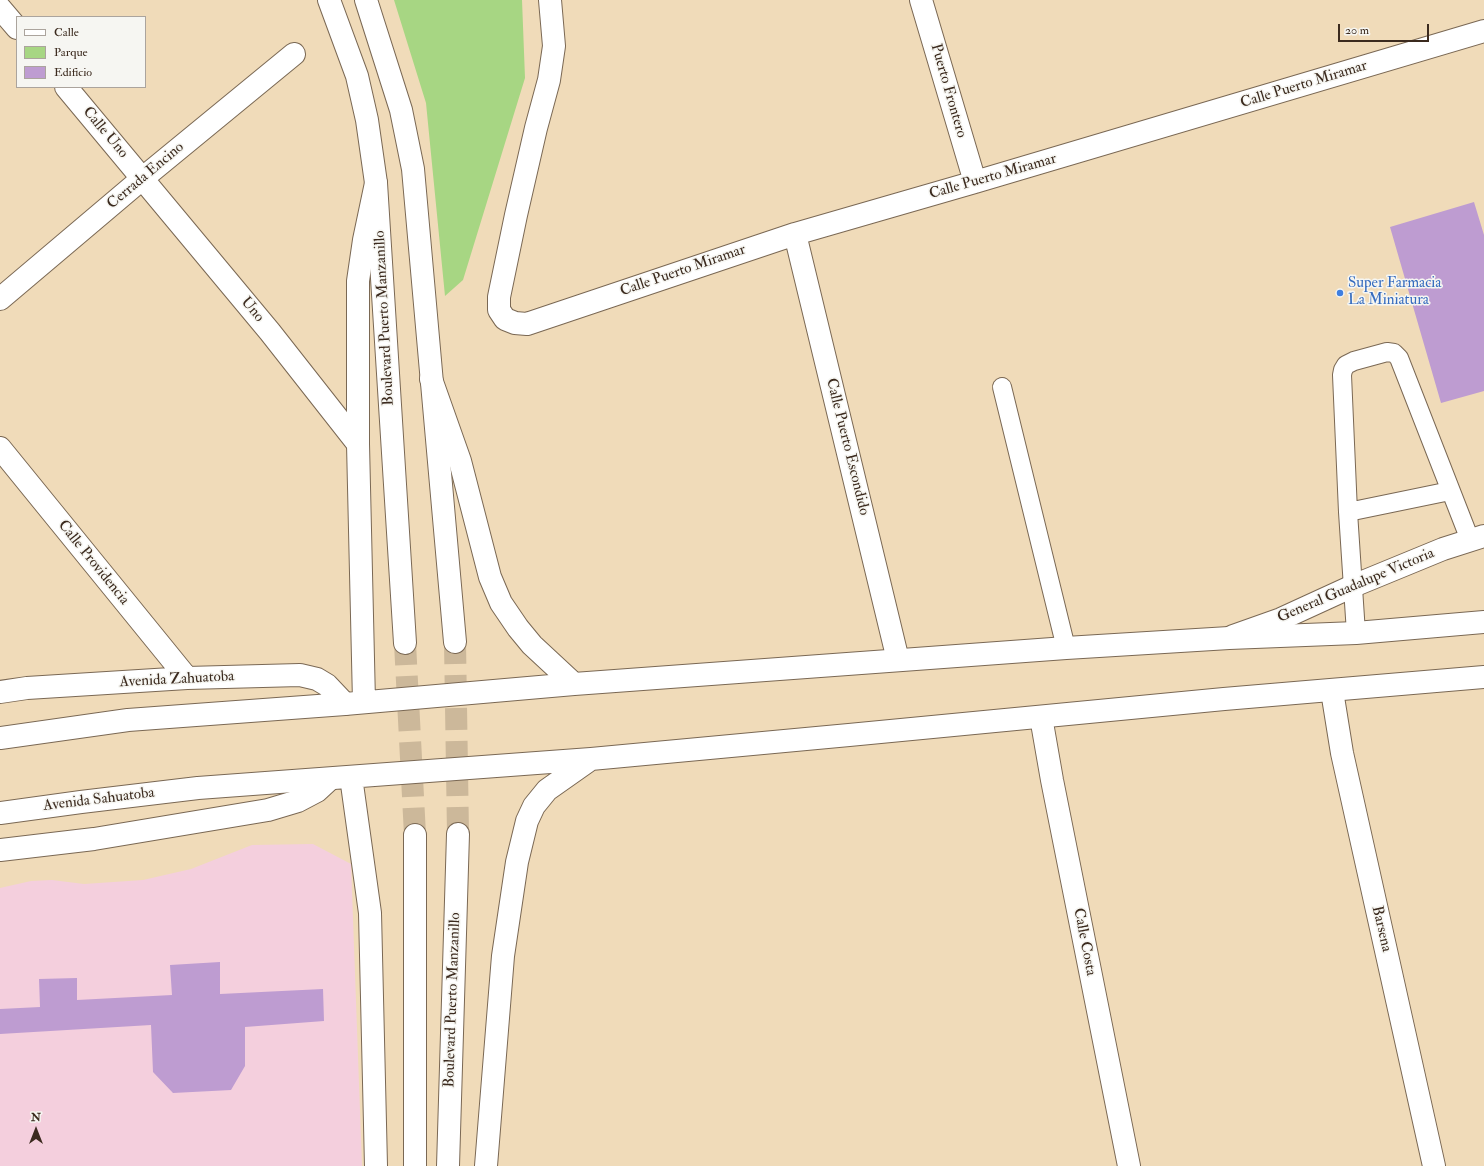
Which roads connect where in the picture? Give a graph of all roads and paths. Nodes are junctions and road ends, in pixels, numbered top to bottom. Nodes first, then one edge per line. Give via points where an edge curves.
1 (329, 0) edge
2 (366, 0) edge
3 (550, 0) edge
4 (921, 0) edge
5 (0, 8) edge
6 (16, 27) edge
7 (1484, 31) edge
8 (294, 54) dead end
9 (67, 88) edge
10 (143, 178) junction
11 (975, 182) junction
12 (376, 183) junction
13 (795, 234) junction
14 (0, 299) edge
15 (431, 380) junction
16 (1002, 387) dead end
17 (358, 444) junction
18 (0, 448) edge
19 (1450, 491) junction
20 (1348, 512) junction
21 (1477, 538) edge
22 (1353, 586) junction
23 (1484, 622) edge
24 (1356, 633) junction
25 (1229, 638) junction
26 (455, 642) tunnel mouth
27 (405, 643) tunnel mouth
28 (1066, 648) junction
29 (898, 660) junction
30 (1484, 677) edge
31 (187, 678) junction
32 (574, 684) junction
33 (1332, 691) junction
34 (0, 692) edge
35 (354, 703) junction
36 (1041, 717) junction
37 (0, 738) edge
38 (591, 758) junction
39 (340, 778) junction
40 (0, 813) edge
41 (458, 834) tunnel mouth
42 (415, 835) tunnel mouth
43 (0, 850) edge
44 (376, 1166) edge
45 (415, 1166) edge
46 (448, 1166) edge
47 (486, 1166) edge
48 (1129, 1166) edge
49 (1434, 1166) edge

1 - 12 street, Boulevard Puerto Manzanillo via 357,76 367,120
2 - 15 street via 401,110 413,169
3 - 13 street, Calle Puerto Miramar via 554,46 549,80 516,214 499,297 499,310 505,319 527,324
4 - 11 street, Puerto Frontero
5 - 6 street
7 - 11 street, Calle Puerto Miramar
8 - 10 street, Cerrada Encino
9 - 10 street, Calle Uno
10 - 14 street, Cerrada Encino
10 - 17 street, Uno
11 - 13 street, Calle Puerto Miramar
12 - 17 street via 358,281
12 - 27 street, Boulevard Puerto Manzanillo
13 - 29 street, Calle Puerto Escondido
15 - 26 street
15 - 32 street via 460,461 490,577 501,603 532,645
16 - 28 lane
17 - 35 street
18 - 31 street, Calle Providencia
19 - 20 lane
19 - 20 lane via 1399,358 1394,353 1379,353 1346,365 1342,375
19 - 21 lane
20 - 22 lane
21 - 22 street, General Guadalupe Victoria
22 - 24 lane
22 - 25 street, General Guadalupe Victoria via 1281,619
23 - 24 street
24 - 25 street
25 - 28 street
28 - 29 street
29 - 32 street
30 - 33 street, Avenida Sahuatoba
31 - 34 street, Avenida Zahuatoba
31 - 35 street, Avenida Zahuatoba via 300,675 317,679
32 - 35 street
33 - 36 street, Avenida Sahuatoba
33 - 49 street, Barsena via 1342,752
35 - 37 street via 128,720
36 - 38 street, Avenida Sahuatoba
36 - 48 street, Calle Costa
38 - 39 street, Avenida Sahuatoba
38 - 47 street via 547,790 534,806 527,821 517,862 503,956
39 - 40 street, Avenida Sahuatoba via 198,788
39 - 43 street via 298,801 268,810 94,839
39 - 44 street via 370,914
41 - 46 street, Boulevard Puerto Manzanillo
42 - 45 street

